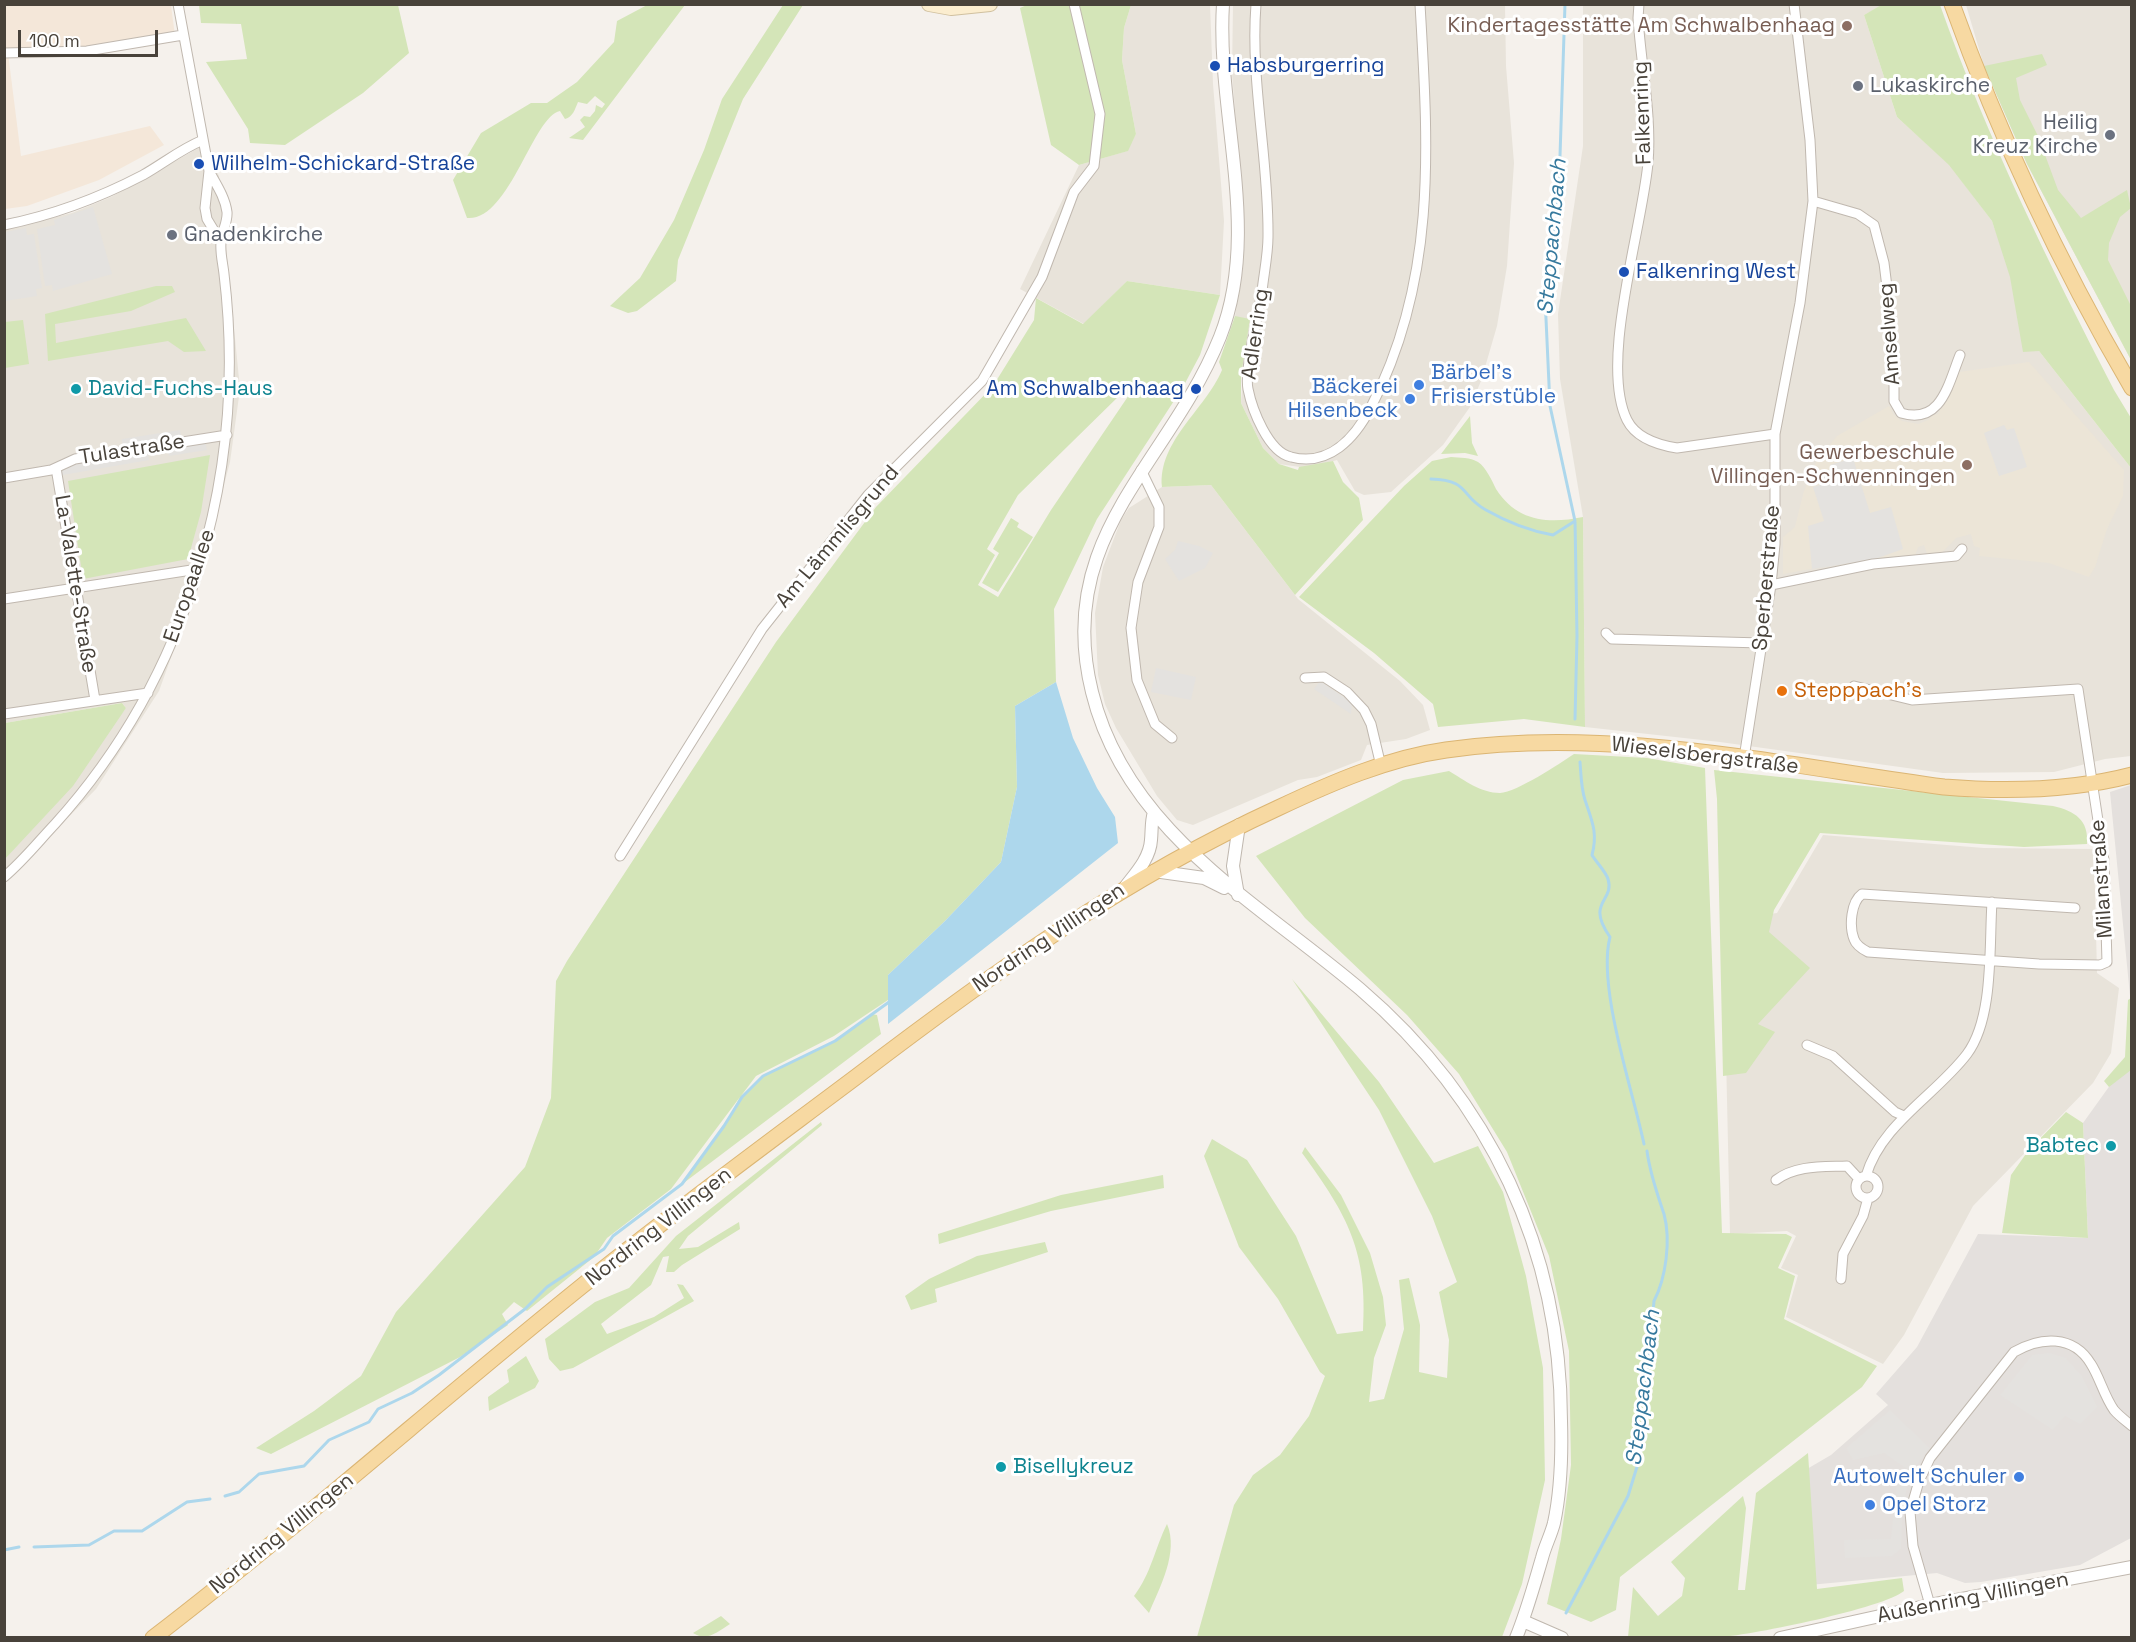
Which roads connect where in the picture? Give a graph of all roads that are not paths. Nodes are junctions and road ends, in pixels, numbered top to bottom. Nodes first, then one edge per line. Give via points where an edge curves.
1 (178, 4) edge
2 (929, 4) edge
3 (990, 4) edge
4 (1074, 4) edge
5 (1223, 4) edge
6 (1256, 4) edge
7 (1419, 4) edge
8 (1640, 4) edge
9 (1794, 4) edge
10 (1952, 4) edge
11 (183, 35) junction
12 (4, 53) edge
13 (203, 140) junction
14 (209, 171) junction
15 (1813, 201) junction
16 (4, 225) edge
17 (221, 242) junction
18 (1960, 355) dead end
19 (2132, 388) edge
20 (1775, 434) junction
21 (226, 435) junction
22 (56, 468) junction
23 (1141, 470) junction
24 (4, 478) edge
25 (1962, 549) dead end
26 (198, 569) junction
27 (1771, 585) junction
28 (75, 588) junction
29 (4, 599) edge
30 (1606, 633) dead end
31 (1762, 643) junction
32 (1305, 678) dead end
33 (1854, 686) dead end
34 (148, 693) junction
35 (95, 700) junction
36 (4, 714) edge
37 (1172, 738) dead end
38 (1744, 758) junction
39 (1382, 766) junction
40 (2132, 775) edge
41 (2094, 784) junction
42 (1154, 812) junction
43 (1239, 825) junction
44 (1189, 850) junction
45 (620, 856) dead end
46 (1153, 871) junction
47 (4, 877) edge
48 (1126, 886) junction
49 (1238, 895) junction
50 (1992, 902) junction
51 (2075, 908) dead end
52 (1988, 959) junction
53 (1807, 1044) dead end
54 (1904, 1116) junction
55 (1862, 1178) junction
56 (1776, 1180) dead end
57 (1868, 1198) junction
58 (1841, 1279) dead end
59 (2132, 1426) edge
60 (2132, 1567) edge
61 (1930, 1605) junction
62 (1523, 1621) junction
63 (153, 1638) edge
64 (1516, 1638) edge
65 (1562, 1638) edge
66 (1780, 1638) edge

1 - 11 street
2 - 3 main road via 951,8
4 - 45 street, Am Lämmlisgrund via 1100,114 1094,166 1074,192 1042,277 982,381 868,495 762,629
5 - 23 street via 1223,68 1236,206 1237,245 1231,299 1221,333 1196,389
6 - 7 street, Adlerring via 1254,67 1269,238 1247,386 1255,414 1269,440 1289,457 1314,459 1349,441 1366,417 1385,380 1413,298 1427,181
8 - 20 street, Falkenring via 1648,160 1619,345 1618,395 1632,427 1661,445 1677,448
9 - 15 street, Sperberstraße
10 - 19 main road via 2024,181 2071,279
11 - 12 street via 87,51
11 - 13 street
13 - 14 street, Europaallee
13 - 16 street via 146,173 72,208
14 - 17 street, Europaallee via 207,219
14 - 17 street, Europaallee via 222,194 227,214
15 - 18 street, Amselweg via 1858,214 1874,225 1888,295 1894,401 1901,413 1916,418 1932,411 1945,394
15 - 20 street, Sperberstraße via 1800,303
17 - 21 street, Europaallee via 231,358
20 - 27 street, Sperberstraße
21 - 22 street, Tulastraße via 75,459
21 - 26 street, Europaallee via 213,517
22 - 24 street, Tulastraße
22 - 28 street, La-Valette-Straße
23 - 37 street via 1159,507 1158,527 1137,582 1131,628 1137,680 1155,724
23 - 42 street via 1115,513 1094,562 1084,631 1090,688 1103,732 1123,771
25 - 27 street via 1956,556 1873,564
26 - 28 street
26 - 34 street, Europaallee
27 - 31 street, Sperberstraße
28 - 29 street
28 - 35 street, La-Valette-Straße
30 - 31 street via 1612,639
31 - 38 street, Sperberstraße
32 - 39 street via 1324,677 1347,692 1364,710
33 - 41 street via 1912,700 2078,689
34 - 35 street
34 - 47 street, Europaallee via 87,787
35 - 36 street
38 - 39 main road, Wieselsbergstraße via 1651,746 1507,744 1440,750
38 - 41 main road, Wieselsbergstraße via 1944,788 1986,791
39 - 43 main road, Wieselsbergstraße
40 - 41 main road, Wieselsbergstraße
41 - 52 street, Milanstraße via 2104,860 2107,962 2083,966
42 - 44 street
42 - 48 street via 1145,860
43 - 44 main road, Wieselsbergstraße
43 - 49 street via 1233,866
44 - 46 main road, Nordring Villingen
44 - 49 street
46 - 48 main road, Nordring Villingen
46 - 49 street via 1204,878
48 - 63 main road, Nordring Villingen via 966,994 580,1287
49 - 62 street via 1363,992 1441,1073 1470,1109 1507,1175 1536,1243 1556,1332 1562,1458 1554,1523
50 - 51 street, Milanstraße
50 - 52 street
50 - 52 street, Milanstraße via 1862,894 1853,907 1854,939 1866,956
52 - 54 street via 1985,1016 1975,1040 1967,1053
53 - 54 street via 1833,1056
54 - 55 street
55 - 56 street via 1847,1166 1802,1168
55 - 57 street via 1857,1192
55 - 57 street via 1875,1181 1878,1188
57 - 58 street via 1843,1254
59 - 61 street via 2115,1411 2085,1355 2069,1344 2031,1342 2014,1352 1930,1458 1919,1481 1910,1512
60 - 61 street, Außenring Villingen
61 - 66 street, Außenring Villingen
62 - 64 street
62 - 65 street

